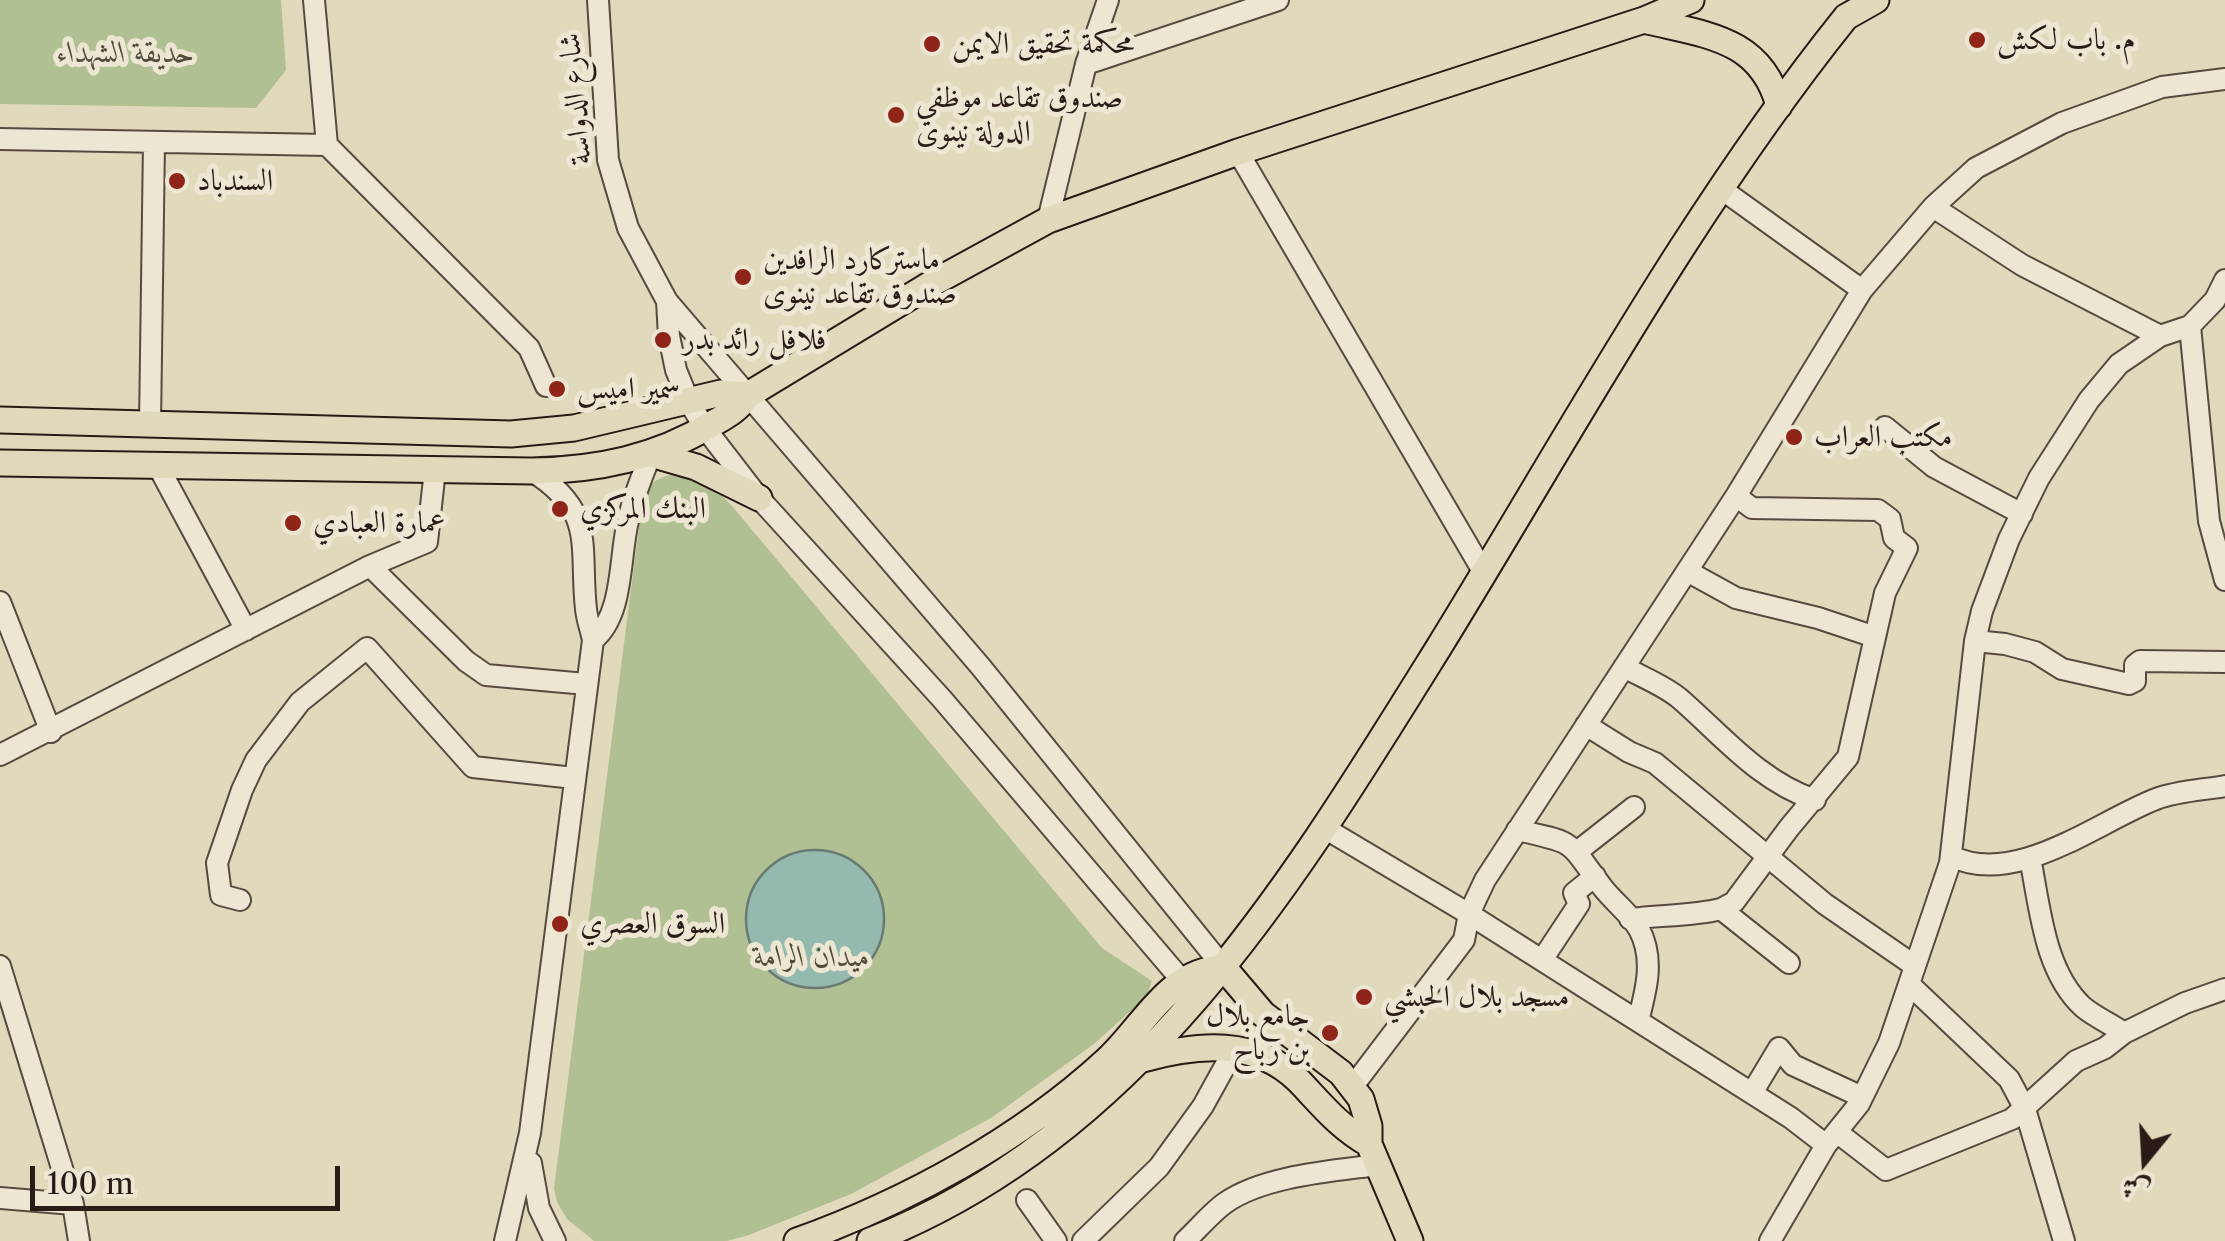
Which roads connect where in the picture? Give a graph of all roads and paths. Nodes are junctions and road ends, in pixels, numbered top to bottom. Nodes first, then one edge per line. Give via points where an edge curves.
1 (314, 0) edge
2 (598, 0) edge
3 (1108, 0) edge
4 (1278, 0) edge
5 (1691, 0) edge
6 (1876, 0) edge
7 (1842, 8) edge
8 (1644, 20) junction
9 (1086, 64) junction
10 (2225, 79) edge
11 (1779, 106) junction
12 (0, 139) edge
13 (154, 142) junction
14 (327, 145) junction
15 (1238, 152) junction
16 (1720, 188) junction
17 (1933, 207) junction
18 (1048, 220) junction
19 (2224, 285) edge
20 (1862, 290) junction
21 (667, 301) junction
22 (2190, 326) junction
23 (2160, 336) junction
24 (546, 386) dead end
25 (748, 394) junction
26 (689, 402) junction
27 (0, 420) edge
28 (150, 425) junction
29 (1885, 427) dead end
30 (706, 428) junction
31 (651, 454) junction
32 (2225, 462) edge
33 (0, 463) edge
34 (158, 466) junction
35 (435, 470) junction
36 (532, 471) junction
37 (2205, 472) junction
38 (1736, 496) junction
39 (759, 498) junction
40 (2022, 514) junction
41 (370, 566) junction
42 (1687, 571) junction
43 (1484, 573) junction
44 (2225, 580) edge
45 (0, 602) edge
46 (246, 630) junction
47 (1874, 637) junction
48 (593, 640) junction
49 (1975, 641) junction
50 (2225, 662) edge
51 (1624, 667) junction
52 (586, 684) junction
53 (1586, 726) junction
54 (51, 732) junction
55 (0, 755) edge
56 (574, 778) junction
57 (2225, 786) edge
58 (1815, 800) junction
59 (1634, 806) dead end
60 (1326, 828) junction
61 (1518, 830) junction
62 (1578, 851) junction
63 (1951, 856) junction
64 (1768, 857) junction
65 (2030, 858) junction
66 (1595, 876) junction
67 (240, 900) dead end
68 (1721, 909) junction
69 (1469, 914) junction
70 (1630, 919) junction
71 (1542, 960) junction
72 (1788, 963) dead end
73 (0, 966) edge
74 (1224, 968) junction
75 (1912, 975) junction
76 (2225, 989) edge
77 (1190, 990) junction
78 (1638, 1021) junction
79 (2124, 1033) junction
80 (1234, 1048) junction
81 (1143, 1059) junction
82 (1353, 1086) junction
83 (1752, 1093) junction
84 (1862, 1097) junction
85 (2025, 1109) junction
86 (530, 1133) junction
87 (1832, 1139) junction
88 (1373, 1155) junction
89 (0, 1198) edge
90 (1027, 1200) dead end
91 (73, 1204) junction
92 (79, 1241) edge
93 (505, 1241) edge
94 (556, 1241) edge
95 (797, 1241) edge
96 (870, 1241) edge
97 (1056, 1241) edge
98 (1083, 1241) edge
99 (1185, 1241) edge
100 (1410, 1241) edge
101 (1770, 1241) edge
102 (2064, 1241) edge

1 - 14 street
2 - 21 street, شارع الدواسة via 608,160 628,228
3 - 9 street
4 - 9 street
5 - 8 main road
6 - 7 main road
7 - 11 main road
8 - 11 main road via 1744,50 1767,74
8 - 15 main road
9 - 18 street
10 - 17 street via 2162,87 2062,122 1976,168
11 - 16 main road
12 - 13 street
13 - 14 street
13 - 28 street
14 - 24 street via 530,348
15 - 18 main road
15 - 43 street
16 - 20 street
16 - 43 main road
17 - 20 street
17 - 23 street via 2022,264
18 - 25 main road
19 - 22 street
20 - 38 street
21 - 25 street, شارع الدواسة
21 - 26 street, شارع الدواسة via 672,353
22 - 23 street
22 - 37 street
23 - 40 street via 2119,364 2089,400
25 - 26 main road
25 - 30 main road
25 - 74 street, شارع الدواسة via 981,667
26 - 28 main road via 574,428 510,434
26 - 30 street, شارع الدواسة
27 - 28 main road
29 - 40 street via 1934,467
30 - 31 main road
30 - 39 street, شارع الدواسة
31 - 36 main road
31 - 39 main road
31 - 48 street via 628,518 610,615
32 - 37 street
33 - 34 main road
34 - 35 main road
34 - 46 street
35 - 36 main road
35 - 41 street via 427,542
36 - 48 street via 554,487 577,519
37 - 44 street
38 - 42 street
38 - 47 street via 1752,508 1878,510 1890,519 1894,538 1907,548
39 - 77 street, شارع الدواسة via 942,699
40 - 49 street
41 - 46 street
41 - 52 street via 486,674
42 - 47 street via 1736,598
42 - 51 street
43 - 60 main road
45 - 54 street
46 - 54 street
47 - 58 street via 1848,758
48 - 52 street
49 - 50 street via 2035,652 2062,669 2129,684 2140,660
49 - 63 street
51 - 53 street
51 - 58 street via 1676,695 1786,790
52 - 56 street
53 - 61 street
53 - 64 street via 1656,762
54 - 55 street
56 - 67 street via 473,767 366,648 300,702 256,760 217,863 220,895
56 - 86 street
57 - 65 street via 2160,797
58 - 64 street
59 - 62 street
60 - 69 street
60 - 74 main road
61 - 62 street via 1566,841
61 - 69 street
62 - 66 street
63 - 65 street via 1964,863
63 - 75 street
64 - 68 street
64 - 75 street
65 - 79 street via 2052,957 2066,987 2084,1008
66 - 70 street
66 - 71 street via 1574,893 1579,904
68 - 70 street
68 - 72 street
69 - 71 street
69 - 82 street via 1464,940
70 - 78 street via 1648,954
71 - 78 street
73 - 91 street
74 - 77 main road via 1202,971
74 - 82 main road via 1263,1014
75 - 84 street
75 - 85 street via 2009,1079
76 - 79 street
77 - 81 main road
77 - 95 main road via 1026,1124 888,1202
78 - 83 street
79 - 85 street via 2076,1062
80 - 81 main road
80 - 88 main road via 1290,1073
80 - 98 street via 1159,1167
81 - 96 main road via 1001,1173
82 - 88 main road via 1367,1110
83 - 84 street via 1779,1048 1793,1065
83 - 87 street
84 - 87 street
85 - 87 street via 1886,1170
85 - 102 street
86 - 93 street
86 - 94 street via 533,1185
87 - 101 street
88 - 99 street via 1247,1190
88 - 100 main road
89 - 91 street
90 - 97 street
91 - 92 street

